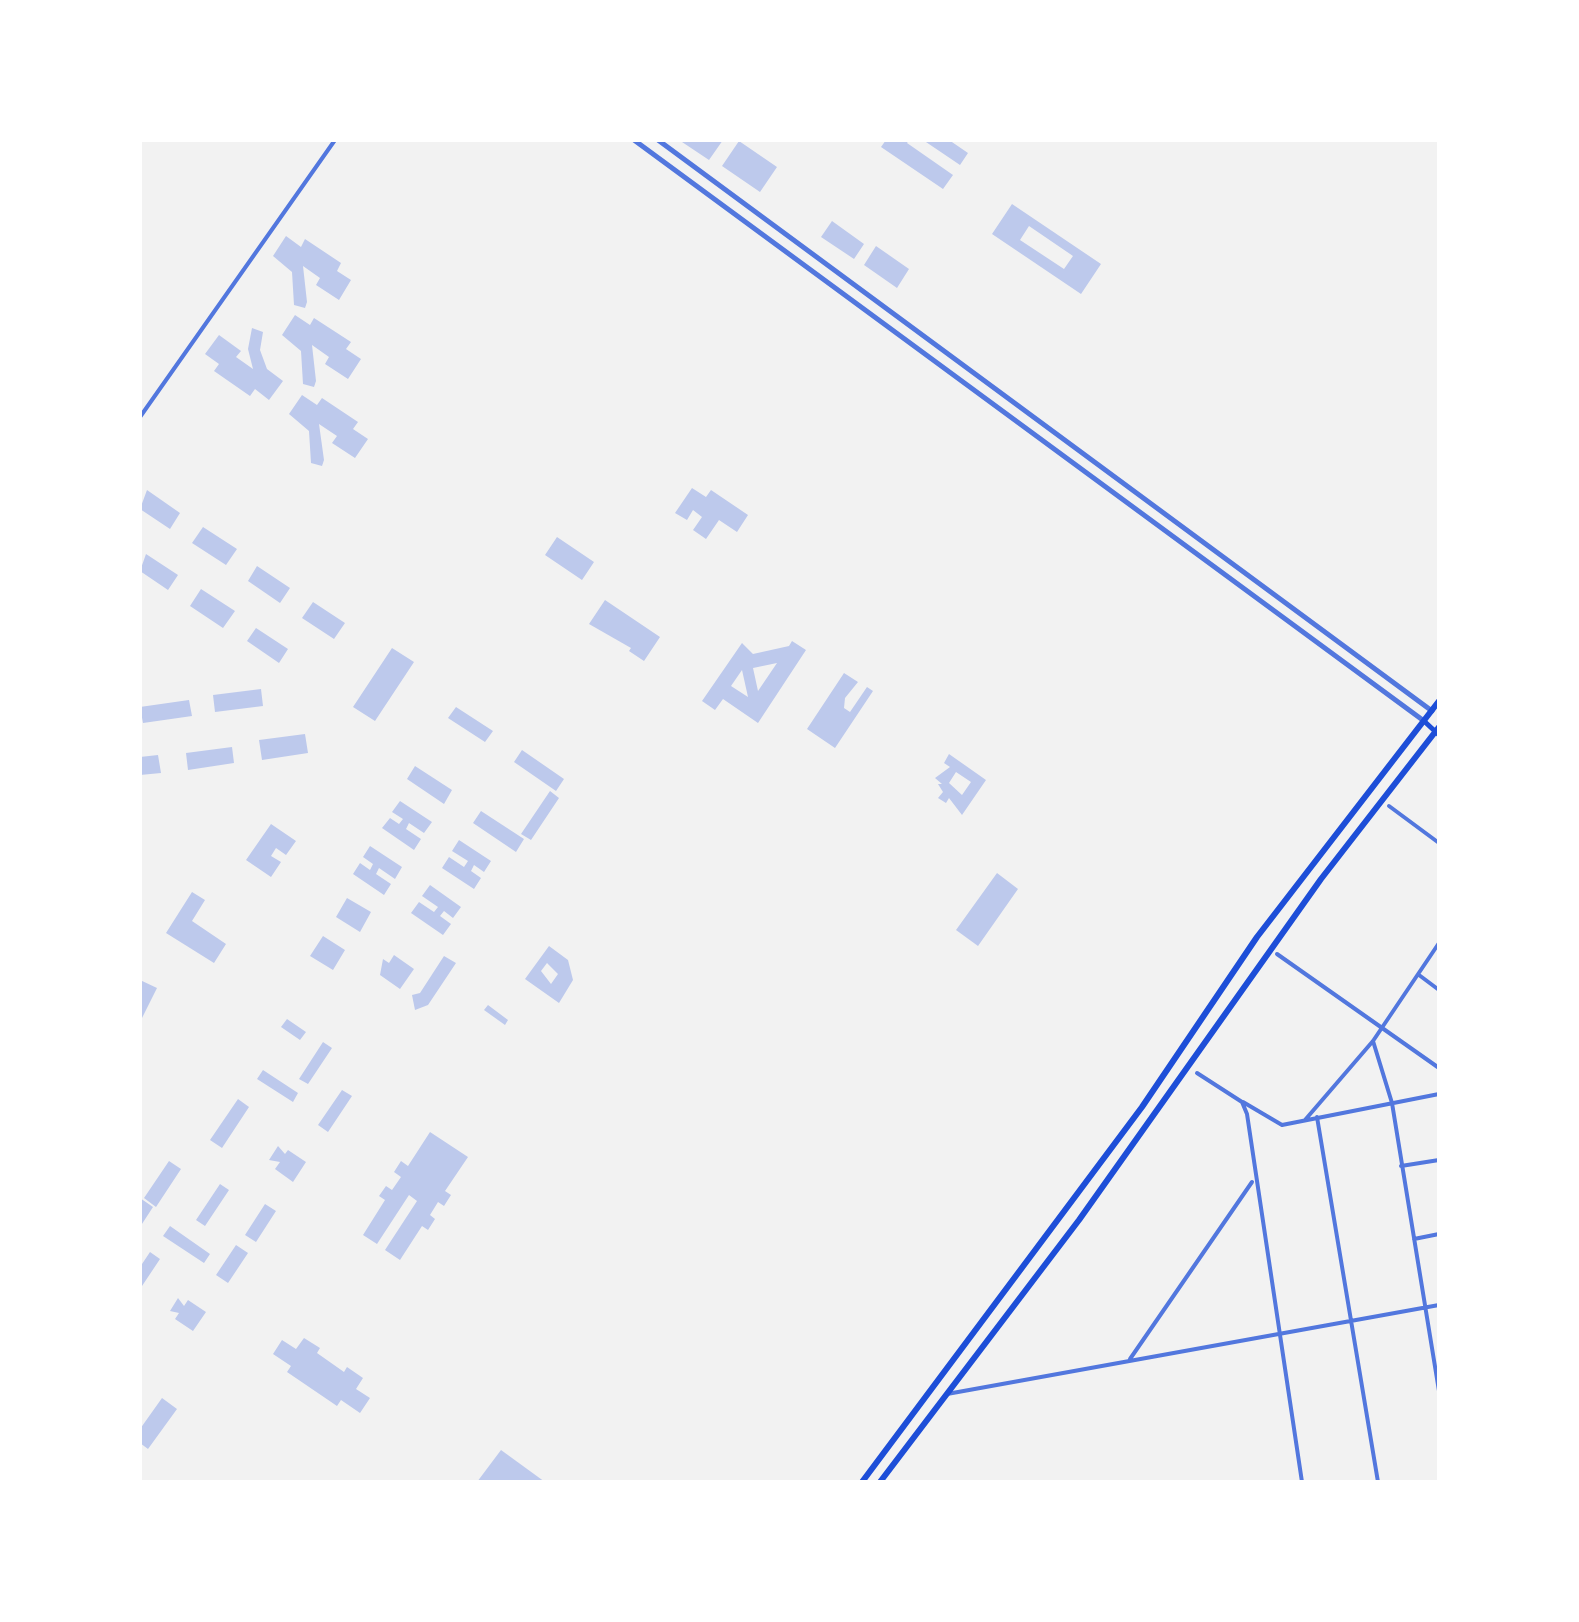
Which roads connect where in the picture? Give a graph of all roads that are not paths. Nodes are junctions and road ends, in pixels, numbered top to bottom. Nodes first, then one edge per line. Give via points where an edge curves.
1 (335, 140) edge
2 (634, 140) edge
3 (658, 140) edge
4 (140, 417) edge
5 (1439, 701) edge
6 (1436, 714) edge
7 (1424, 722) junction
8 (1438, 731) edge
9 (1389, 806) dead end
10 (1439, 844) edge
11 (1439, 943) edge
12 (1277, 954) dead end
13 (1417, 974) junction
14 (1439, 990) edge
15 (1378, 1027) junction
16 (1373, 1041) junction
17 (1439, 1068) edge
18 (1198, 1074) dead end
19 (1439, 1094) edge
20 (1242, 1102) junction
21 (1392, 1103) junction
22 (1317, 1118) junction
23 (1305, 1120) junction
24 (1439, 1160) edge
25 (1401, 1166) junction
26 (1254, 1180) junction
27 (1439, 1234) edge
28 (1414, 1239) junction
29 (1439, 1305) edge
30 (1425, 1308) junction
31 (1353, 1320) junction
32 (1279, 1335) junction
33 (1130, 1360) junction
34 (1437, 1368) edge
35 (1439, 1392) edge
36 (946, 1394) junction
37 (862, 1482) edge
38 (880, 1482) edge
39 (1302, 1482) edge
40 (1378, 1482) edge

1 - 4 street
2 - 7 street
3 - 6 street
5 - 6 highway
6 - 7 highway
7 - 8 main road
7 - 37 highway via 1257,937 1142,1107
8 - 36 highway via 1321,879
9 - 10 street
11 - 13 street
12 - 15 street
13 - 14 street
13 - 15 street
15 - 16 street
15 - 17 street
16 - 21 street
16 - 23 street
18 - 20 street
19 - 21 street
20 - 23 street via 1277,1124
20 - 26 street
21 - 22 street
21 - 25 street
22 - 23 street
22 - 31 street
24 - 25 street
25 - 28 street
26 - 32 street
26 - 33 street
27 - 28 street
28 - 30 street
29 - 30 street
30 - 31 street
30 - 34 street
31 - 32 street
31 - 40 street
32 - 33 street
32 - 39 street
33 - 36 street
34 - 35 street
36 - 38 highway

